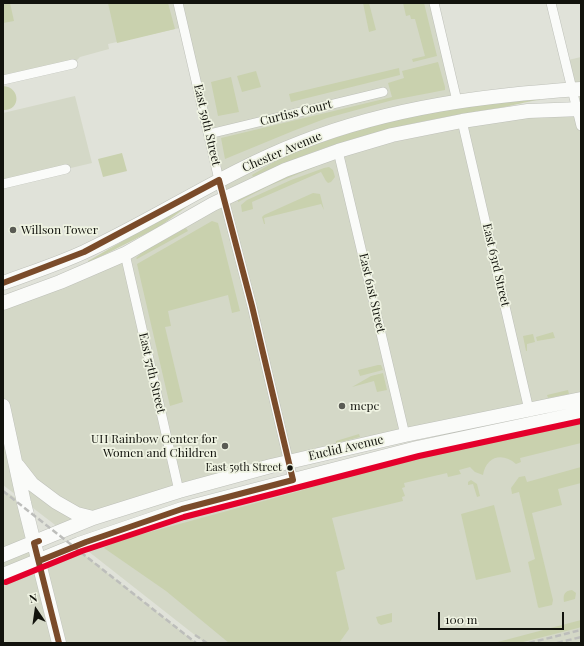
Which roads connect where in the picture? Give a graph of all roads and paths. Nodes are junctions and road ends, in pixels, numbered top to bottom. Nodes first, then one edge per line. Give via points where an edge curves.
1 (178, 3) edge
2 (434, 3) edge
3 (551, 3) edge
4 (73, 64) dead end
5 (3, 80) edge
6 (576, 89) edge
7 (383, 92) dead end
8 (457, 101) junction
9 (579, 109) edge
10 (462, 121) junction
11 (581, 126) edge
12 (210, 134) junction
13 (338, 151) junction
14 (66, 169) dead end
15 (219, 180) junction
16 (3, 184) edge
17 (224, 199) junction
18 (125, 254) junction
19 (3, 283) edge
20 (3, 303) edge
21 (581, 400) edge
22 (3, 406) edge
23 (529, 410) junction
24 (581, 413) edge
25 (404, 435) junction
26 (15, 462) junction
27 (288, 462) junction
28 (293, 480) junction
29 (178, 491) junction
30 (93, 518) junction
31 (34, 543) junction
32 (3, 555) edge
33 (38, 561) junction
34 (3, 575) edge
35 (59, 643) edge

1 - 12 street, East 59th Street
2 - 8 street
3 - 6 street
4 - 5 street
6 - 8 main road, Chester Avenue
6 - 9 street
7 - 12 street, Curtiss Court
8 - 15 main road, Chester Avenue via 409,110 336,130 288,148
9 - 10 main road, Chester Avenue via 528,111
9 - 11 street
10 - 13 main road, Chester Avenue via 392,135
10 - 23 street, East 63rd Street
12 - 15 street, East 59th Street
13 - 17 main road, Chester Avenue via 285,170
13 - 25 street, East 61st Street
14 - 16 street
15 - 17 street, East 59th Street
15 - 19 main road, Chester Avenue via 84,252
17 - 18 main road, Chester Avenue
17 - 27 street, East 59th Street
18 - 20 main road, Chester Avenue
18 - 29 street, East 57th Street
21 - 23 main road, Euclid Avenue
22 - 26 main road
23 - 25 main road, Euclid Avenue
24 - 28 main road, Euclid Avenue via 417,448
25 - 27 main road, Euclid Avenue
26 - 30 main road via 32,484 56,502 77,514
26 - 31 main road
27 - 28 street, East 59th Street
27 - 29 main road, Euclid Avenue
28 - 33 main road, Euclid Avenue via 182,509 78,544
29 - 30 main road, Euclid Avenue
30 - 31 main road, Euclid Avenue
31 - 32 main road, Euclid Avenue
31 - 33 main road
33 - 34 main road, Euclid Avenue
33 - 35 main road

